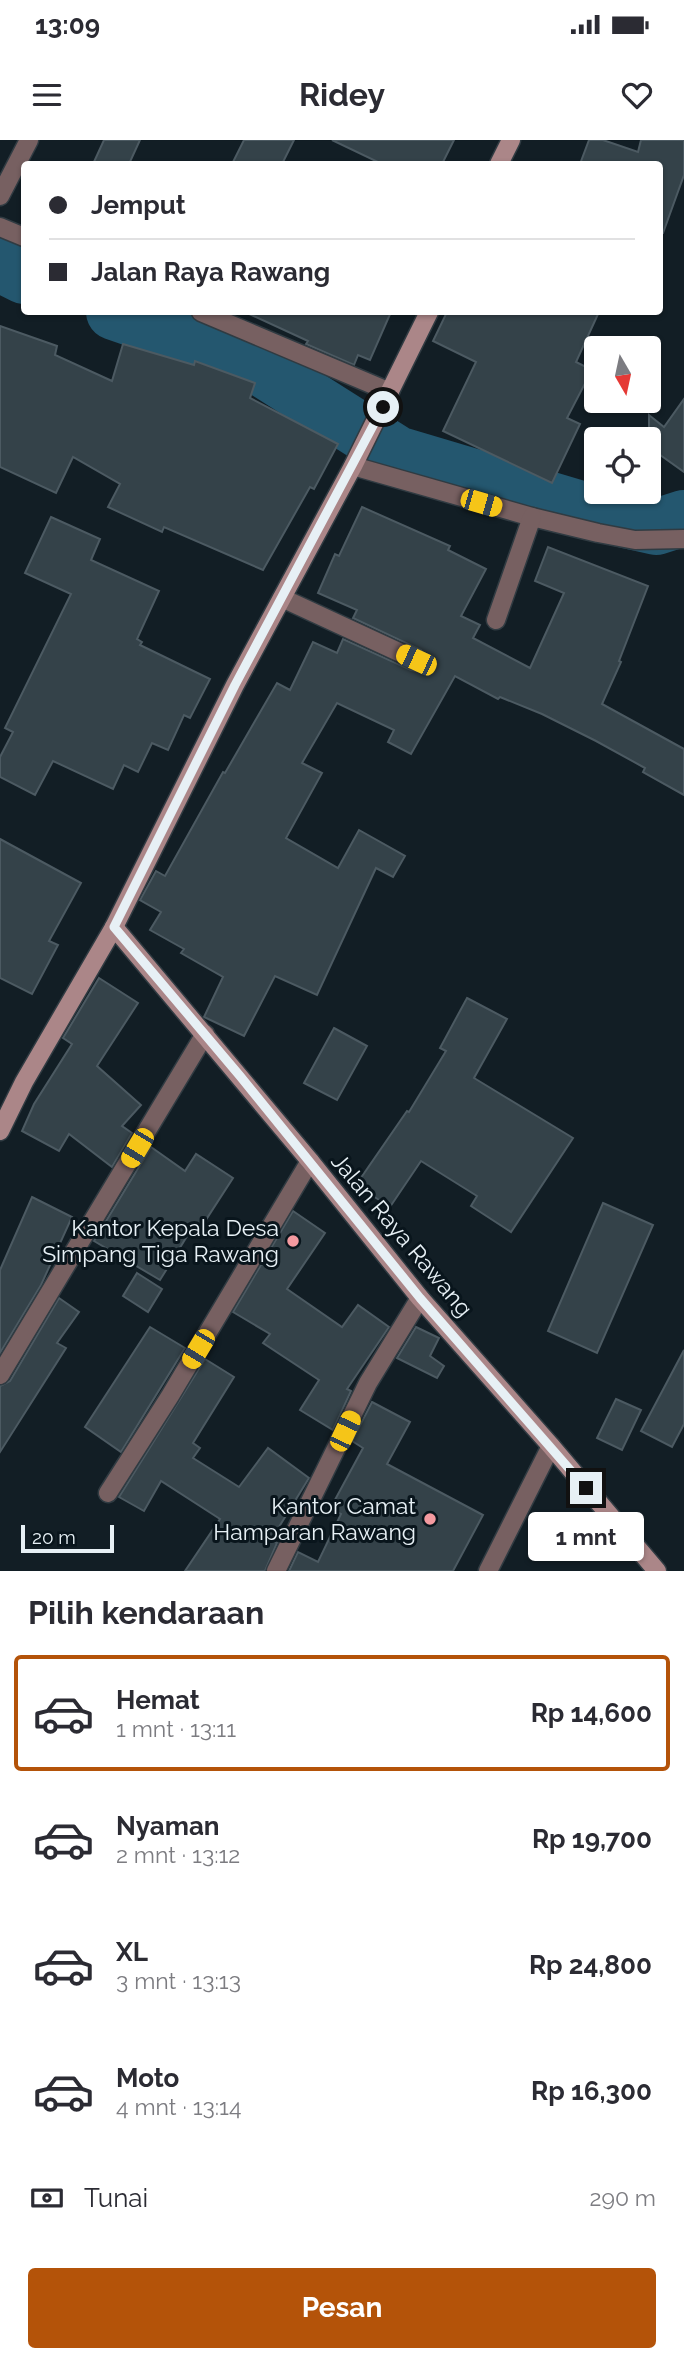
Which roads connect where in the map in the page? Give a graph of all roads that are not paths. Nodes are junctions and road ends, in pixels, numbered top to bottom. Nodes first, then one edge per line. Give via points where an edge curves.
1 (29, 140) edge
2 (511, 140) edge
3 (500, 161) edge
4 (0, 195) edge
5 (0, 227) edge
6 (21, 236) edge
7 (207, 315) edge
8 (428, 315) edge
9 (387, 399) junction
10 (357, 458) junction
11 (532, 517) junction
12 (684, 539) edge
13 (282, 598) junction
14 (496, 620) dead end
15 (416, 660) dead end
16 (114, 927) junction
17 (205, 1034) junction
18 (0, 1130) edge
19 (310, 1161) junction
20 (420, 1298) junction
21 (0, 1375) edge
22 (551, 1446) junction
23 (108, 1493) dead end
24 (276, 1571) edge
25 (488, 1571) edge
26 (657, 1571) edge

1 - 4 street
2 - 3 main road
5 - 6 street
7 - 9 street
8 - 9 main road
9 - 10 main road
10 - 11 street
10 - 13 main road
11 - 12 street via 635,540
11 - 14 street
13 - 15 street
13 - 16 main road
16 - 17 main road, Jalan Raya Rawang
16 - 18 main road
17 - 19 main road, Jalan Raya Rawang
17 - 21 street
19 - 20 main road, Jalan Raya Rawang
19 - 23 street
20 - 22 main road, Jalan Raya Rawang
20 - 24 street via 368,1383
22 - 25 street
22 - 26 main road, Jalan Raya Rawang

